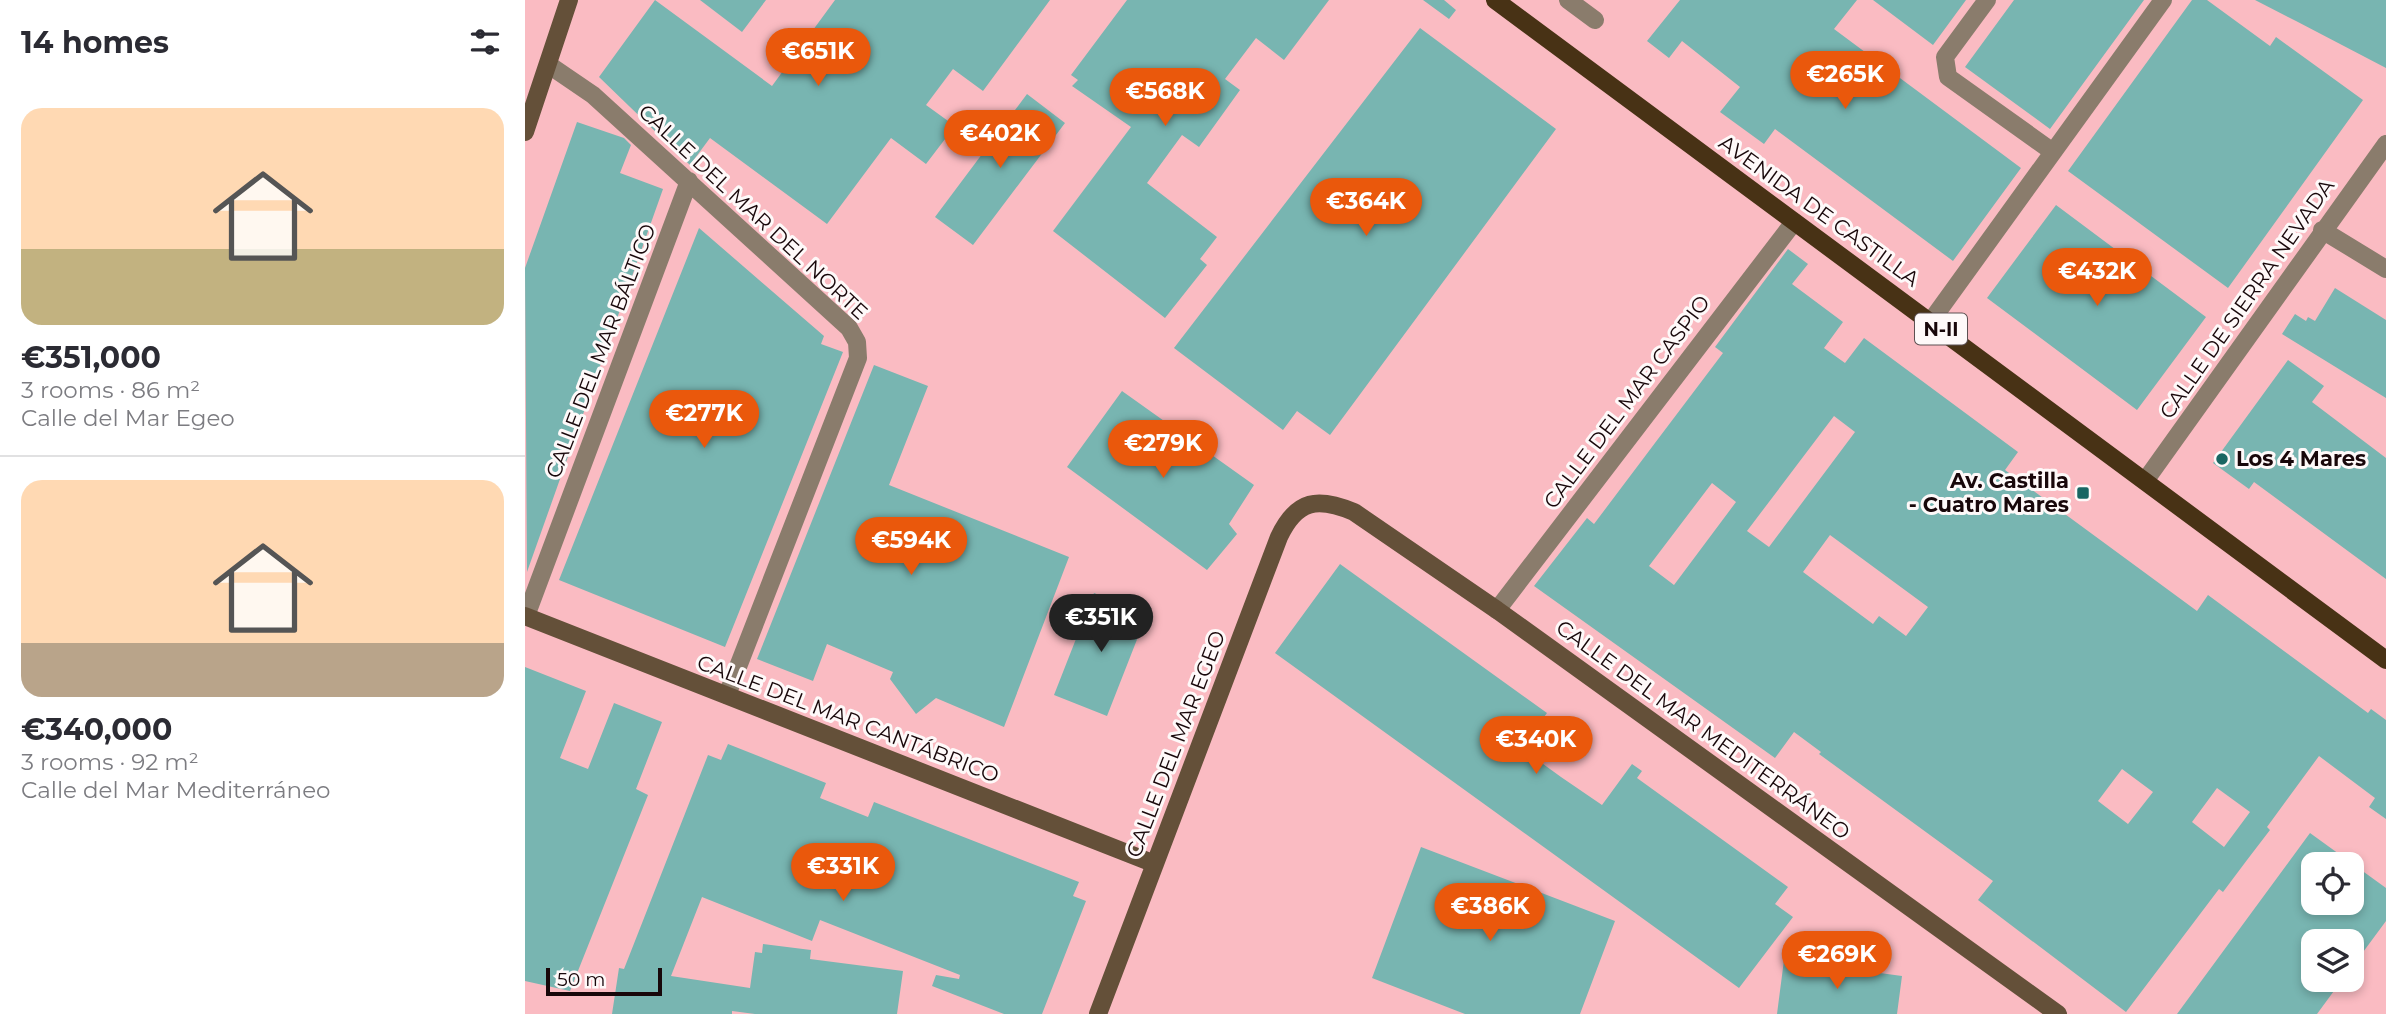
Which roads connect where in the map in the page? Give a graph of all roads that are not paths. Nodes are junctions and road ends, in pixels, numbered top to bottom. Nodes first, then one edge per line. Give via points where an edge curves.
1 (569, 0) edge
2 (1495, 0) edge
3 (1568, 0) edge
4 (1987, 0) edge
5 (2163, 0) edge
6 (1595, 20) dead end
7 (549, 65) junction
8 (525, 132) edge
9 (2386, 144) edge
10 (2053, 152) junction
11 (689, 181) junction
12 (1794, 222) junction
13 (2322, 230) junction
14 (2386, 269) edge
15 (1931, 321) junction
16 (2145, 481) junction
17 (1312, 503) joint
18 (1497, 610) junction
19 (525, 616) edge
20 (2386, 660) edge
21 (727, 695) junction
22 (1155, 864) junction
23 (1098, 1014) edge
24 (2058, 1014) edge

1 - 7 street
2 - 12 main road, AVENIDA DE CASTILLA / N-II
3 - 6 street
4 - 10 street via 1945,57 1948,77
5 - 10 street
7 - 8 street
7 - 11 street, CALLE DEL MAR DEL NORTE via 593,95
9 - 13 street, CALLE DE SIERRA NEVADA
10 - 15 street
11 - 19 street, CALLE DEL MAR BÁLTICO
11 - 21 street, CALLE DEL MAR DEL NORTE via 849,328 857,342 858,358
12 - 15 main road, AVENIDA DE CASTILLA / N-II
12 - 18 street, CALLE DEL MAR CASPIO
13 - 14 street
13 - 16 street, CALLE DE SIERRA NEVADA
15 - 16 main road, AVENIDA DE CASTILLA / N-II
16 - 20 main road, AVENIDA DE CASTILLA / N-II
17 - 18 street, CALLE DEL MAR MEDITERRÁNEO via 1329,501 1354,512
17 - 22 street, CALLE DEL MAR EGEO via 1288,519 1279,537
18 - 24 street, CALLE DEL MAR MEDITERRÁNEO
19 - 21 street, CALLE DEL MAR CANTÁBRICO
21 - 22 street, CALLE DEL MAR CANTÁBRICO
22 - 23 street, CALLE DEL MAR EGEO

